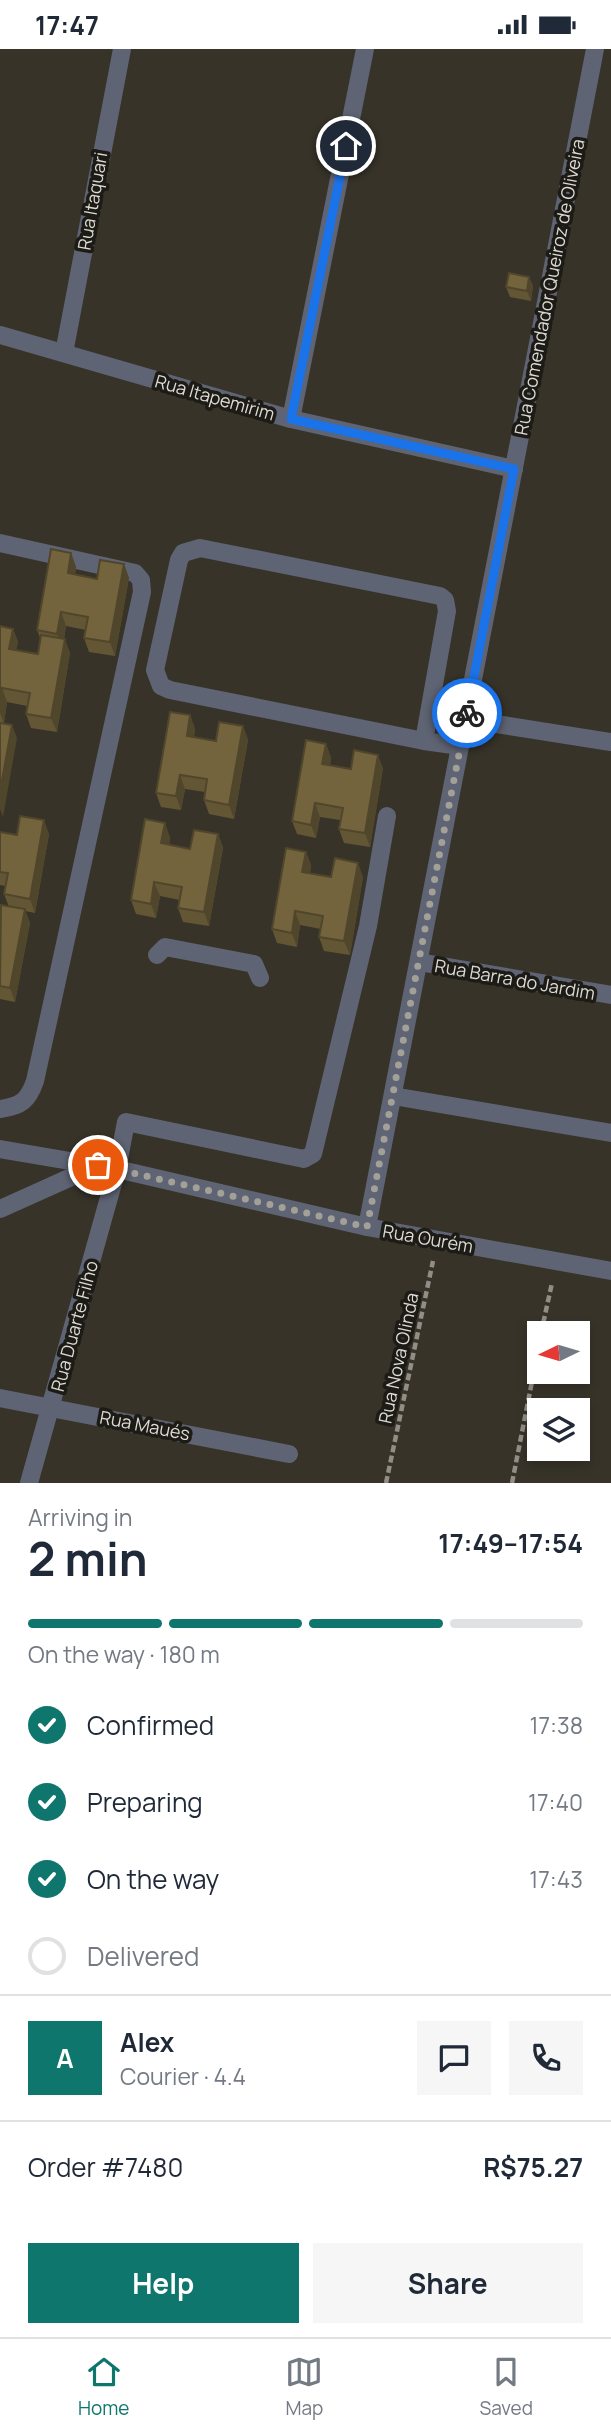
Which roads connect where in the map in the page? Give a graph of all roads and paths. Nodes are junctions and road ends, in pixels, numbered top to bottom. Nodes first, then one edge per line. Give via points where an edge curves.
1 (122, 49) edge
2 (365, 49) edge
3 (595, 49) edge
4 (0, 335) edge
5 (64, 353) junction
6 (291, 419) junction
7 (514, 469) junction
8 (0, 543) edge
9 (465, 719) junction
10 (424, 741) junction
11 (611, 741) edge
12 (460, 746) junction
13 (387, 816) dead end
14 (157, 955) dead end
15 (419, 962) junction
16 (260, 978) dead end
17 (611, 995) edge
18 (393, 1096) junction
19 (0, 1109) edge
20 (611, 1133) edge
21 (0, 1149) edge
22 (98, 1165) junction
23 (117, 1169) junction
24 (0, 1209) edge
25 (367, 1227) junction
26 (438, 1240) junction
27 (556, 1261) junction
28 (611, 1271) edge
29 (544, 1321) edge
30 (532, 1384) edge
31 (0, 1398) edge
32 (52, 1407) junction
33 (289, 1454) dead end
34 (29, 1483) edge
35 (386, 1483) edge
36 (512, 1483) edge

1 - 5 street, Rua Itaquari
2 - 6 street
3 - 7 street, Rua Comendador Queiroz de Oliveira
4 - 5 street, Rua Itapemirim
5 - 6 street, Rua Itapemirim
6 - 7 street, Rua Itapemirim
7 - 9 street, Rua Comendador Queiroz de Oliveira
8 - 19 street via 135,573 142,592 34,1081 21,1105
9 - 11 street
9 - 12 street, Rua Comendador Queiroz de Oliveira
10 - 10 street via 161,686 155,670 183,553 200,548 440,596 447,611
10 - 12 street
12 - 15 street, Rua Comendador Queiroz de Oliveira
13 - 23 street, Rua Duarte Filho via 368,926 313,1154 304,1159 126,1122
14 - 16 street via 165,947 254,964
15 - 17 street, Rua Barra do Jardim
15 - 18 street, Rua Comendador Queiroz de Oliveira
18 - 20 street
18 - 25 street, Rua Comendador Queiroz de Oliveira
21 - 22 street, Rua Ourém
22 - 23 street, Rua Ourém
22 - 24 street
23 - 25 street, Rua Ourém
23 - 32 street, Rua Duarte Filho
25 - 26 street, Rua Ourém
26 - 27 street, Rua Ourém
26 - 35 path, Rua Nova Olinda
27 - 28 street, Rua Ourém
27 - 29 path
30 - 36 path
31 - 32 street, Rua Maués
32 - 33 street, Rua Maués
32 - 34 street, Rua Duarte Filho

